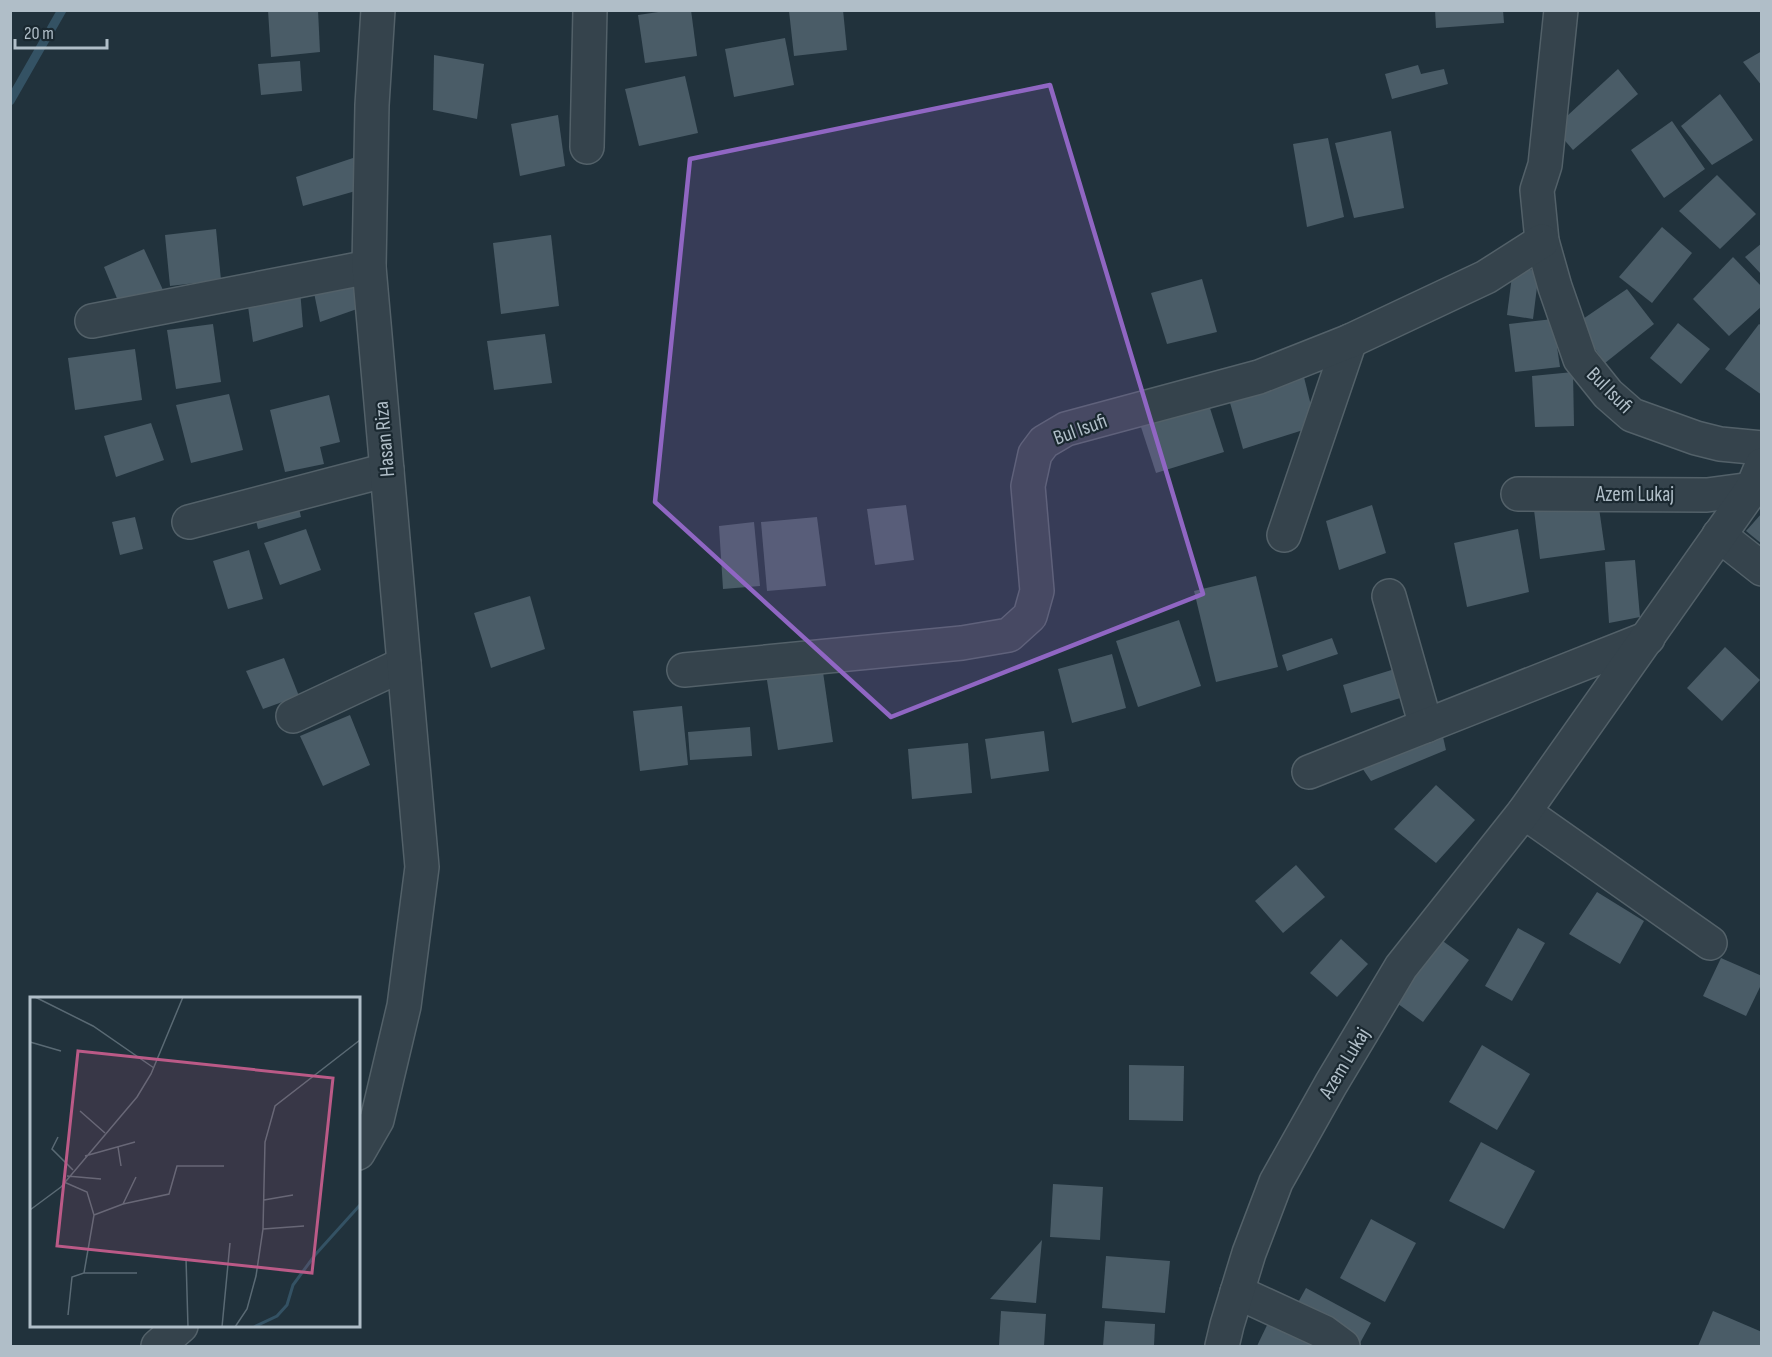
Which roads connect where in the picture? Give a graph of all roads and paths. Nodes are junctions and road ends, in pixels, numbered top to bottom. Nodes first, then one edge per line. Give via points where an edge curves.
1 (378, 10) edge
2 (590, 10) edge
3 (1561, 10) edge
4 (587, 147) dead end
5 (1542, 241) junction
6 (369, 267) junction
7 (92, 321) dead end
8 (1350, 341) junction
9 (1761, 448) edge
10 (387, 470) junction
11 (1757, 477) edge
12 (1518, 494) dead end
13 (189, 522) dead end
14 (1284, 535) dead end
15 (1719, 535) junction
16 (1761, 569) edge
17 (1389, 596) dead end
18 (1648, 638) junction
19 (404, 664) junction
20 (684, 670) dead end
21 (293, 716) dead end
22 (1426, 726) junction
23 (1309, 772) dead end
24 (1524, 812) junction
25 (1710, 943) dead end
26 (360, 1149) edge
27 (1237, 1292) junction
28 (181, 1327) edge
29 (158, 1347) edge
30 (1222, 1347) edge
31 (1343, 1347) edge

1 - 6 street, Hasan Riza
2 - 4 street
3 - 5 street, Bul Isufi via 1545,165 1537,189
5 - 8 street, Bul Isufi via 1486,277
5 - 9 street, Bul Isufi via 1580,359 1608,394 1632,415 1662,427 1720,444
6 - 7 street
6 - 10 street, Hasan Riza
8 - 14 street
8 - 20 street, Bul Isufi via 1259,377 1066,429 1044,442 1035,454 1028,486 1037,591 1030,616 1009,635
10 - 13 street
10 - 19 street, Hasan Riza
11 - 12 street, Azem Lukaj via 1707,495
11 - 15 street, Azem Lukaj
15 - 16 street
15 - 18 street, Azem Lukaj
17 - 22 street
18 - 22 street
18 - 24 street, Azem Lukaj
19 - 21 street
19 - 26 street, Hasan Riza via 422,867 404,1006 377,1120
22 - 23 street
24 - 25 street
24 - 27 street, Azem Lukaj via 1401,967 1331,1084 1276,1182
27 - 30 street, Azem Lukaj
27 - 31 street via 1324,1332
28 - 29 street

